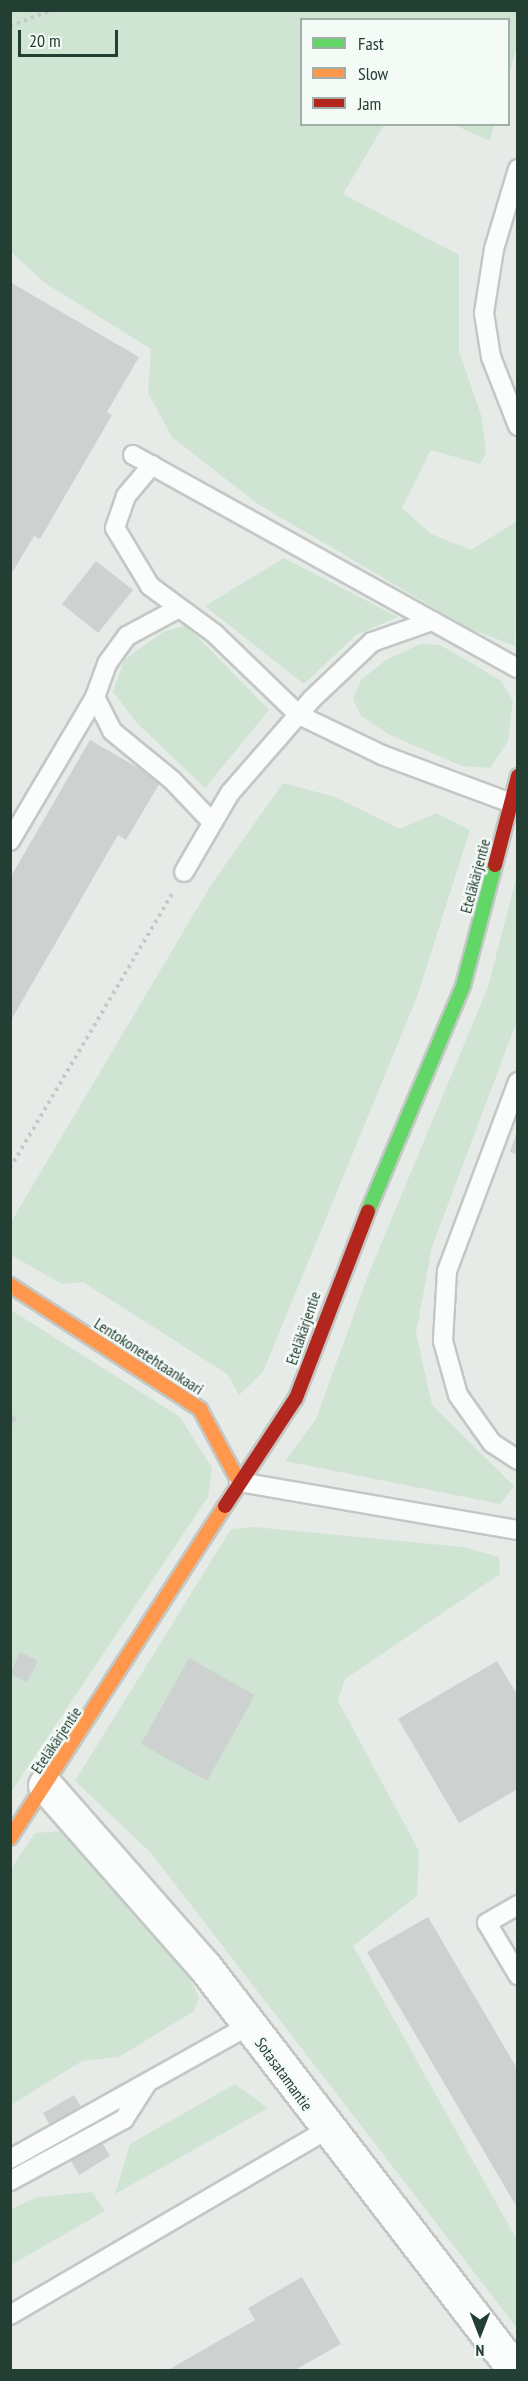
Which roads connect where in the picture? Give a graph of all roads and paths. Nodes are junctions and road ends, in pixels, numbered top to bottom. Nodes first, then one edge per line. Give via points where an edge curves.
1 (51, 10) edge
2 (10, 26) edge
3 (518, 169) edge
4 (518, 426) edge
5 (133, 455) dead end
6 (152, 465) junction
7 (179, 608) junction
8 (432, 621) junction
9 (518, 668) edge
10 (95, 697) junction
11 (298, 715) junction
12 (518, 776) edge
13 (511, 804) junction
14 (213, 823) junction
15 (10, 841) edge
16 (184, 872) joint
17 (518, 1082) edge
18 (10, 1168) edge
19 (10, 1285) edge
20 (518, 1460) edge
21 (239, 1482) junction
22 (518, 1530) edge
23 (45, 1785) junction
24 (10, 1838) edge
25 (518, 1905) edge
26 (518, 1975) edge
27 (248, 2026) junction
28 (148, 2081) junction
29 (325, 2130) junction
30 (10, 2159) edge
31 (10, 2181) edge
32 (10, 2315) edge
33 (515, 2370) edge

1 - 2 path
3 - 4 lane via 494,249 484,313 491,357
5 - 6 lane
6 - 7 lane via 126,496 116,528 150,586
6 - 8 lane
7 - 10 lane via 127,636 107,664
7 - 11 lane
8 - 9 lane
8 - 11 lane via 372,642
10 - 14 lane via 112,731
10 - 15 lane
11 - 13 lane via 382,755
11 - 14 lane via 230,793
12 - 13 street, Eteläkärjentie
13 - 21 street, Eteläkärjentie via 463,986 334,1289 296,1398
14 - 16 lane
16 - 18 path
17 - 20 lane via 447,1271 442,1341 458,1395 492,1443
19 - 21 street, Lentokonetehtaankaari via 200,1408
21 - 22 lane
21 - 23 street, Eteläkärjentie via 155,1622
23 - 24 street, Eteläkärjentie
23 - 27 street, Sotasatamantie via 130,1876
25 - 26 lane via 487,1923
27 - 28 lane
27 - 29 street, Sotasatamantie
28 - 30 lane
28 - 31 lane via 124,2119
29 - 32 lane
29 - 33 street, Sotasatamantie

